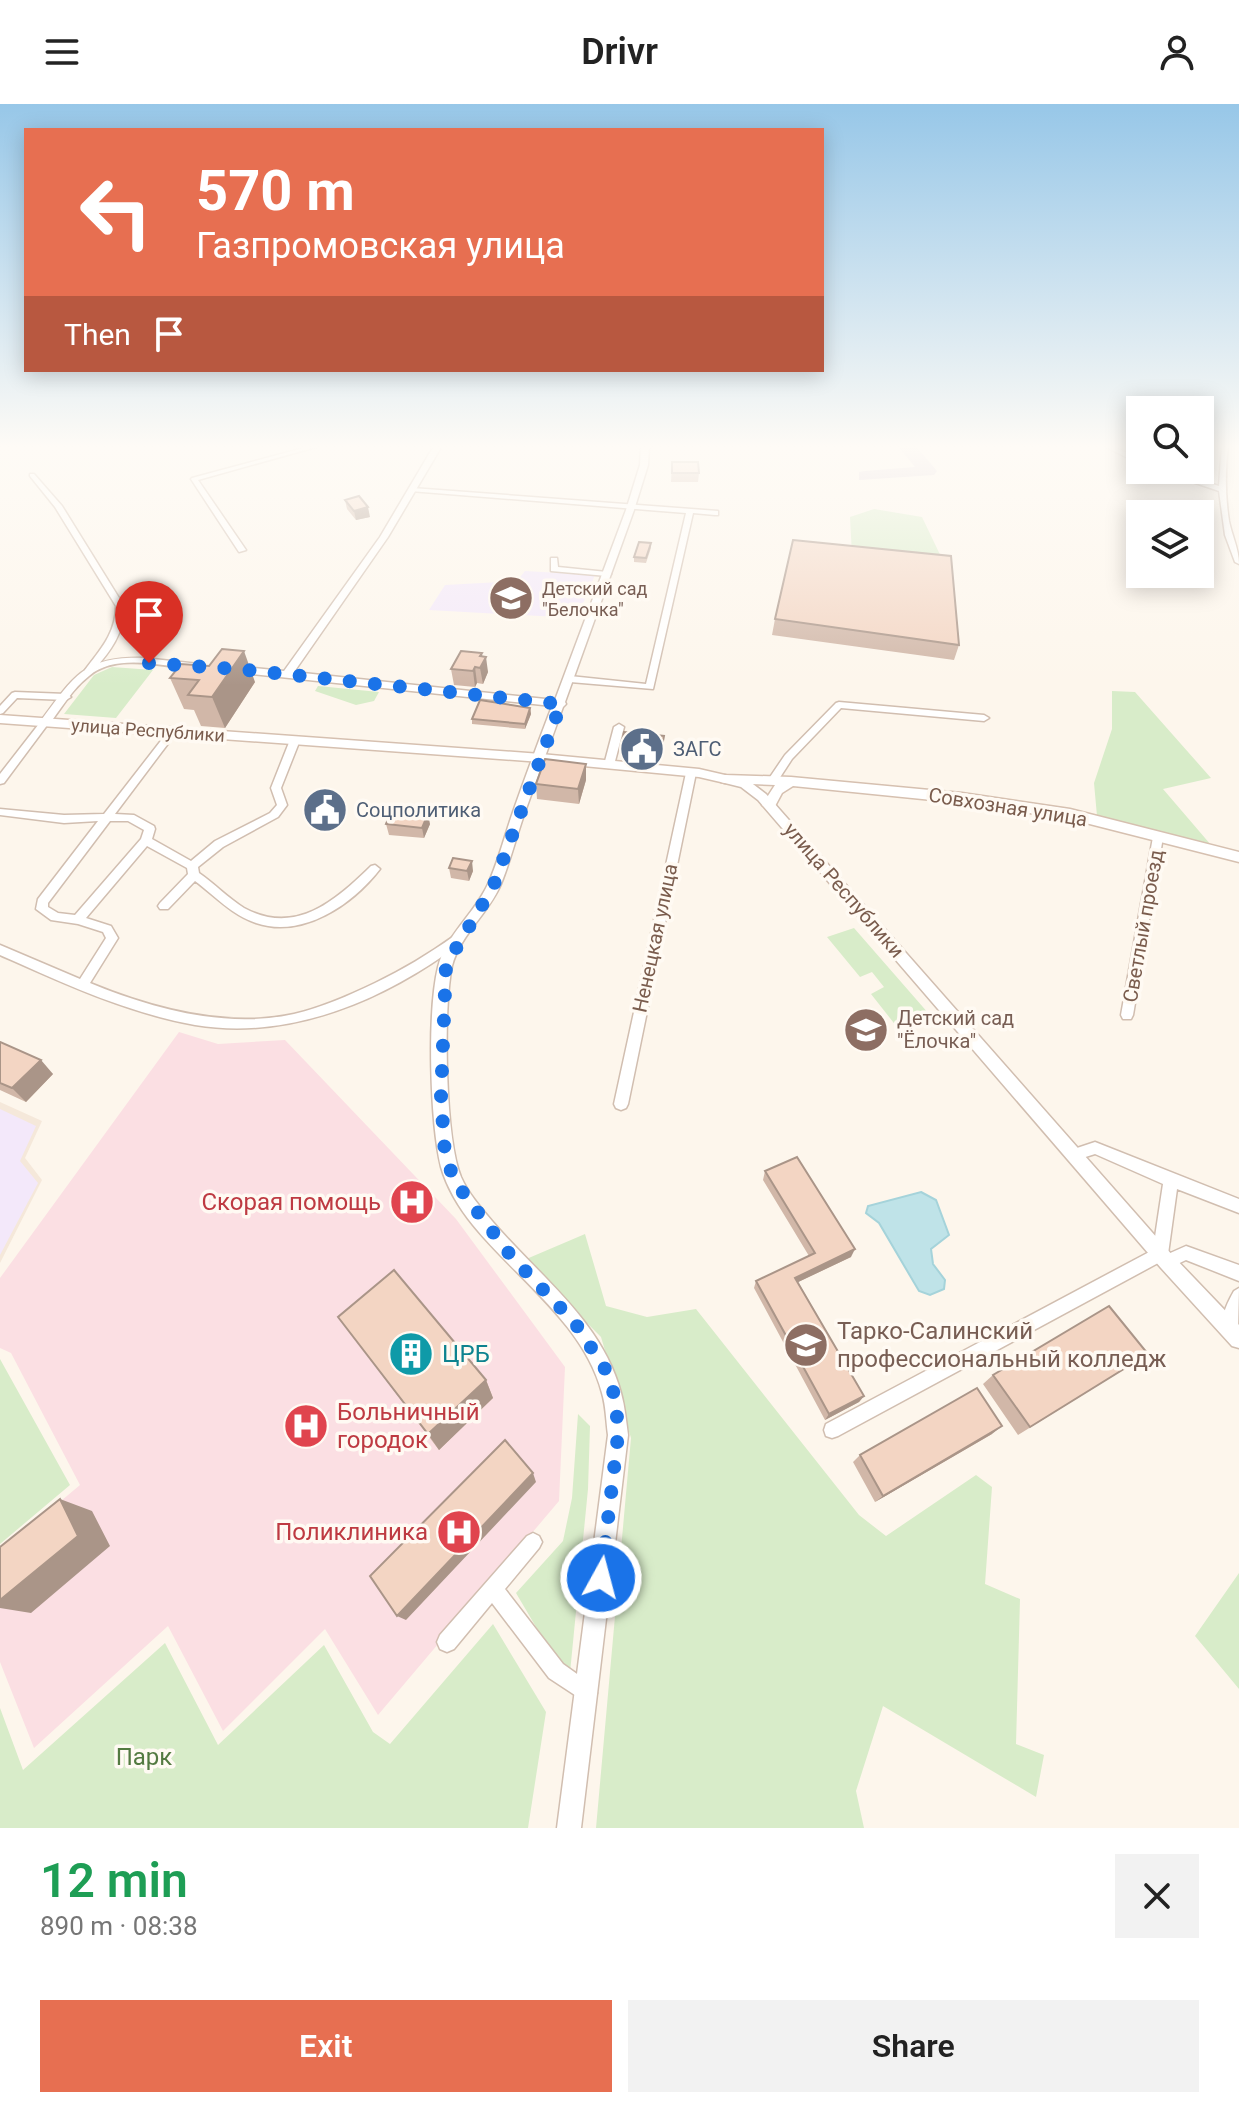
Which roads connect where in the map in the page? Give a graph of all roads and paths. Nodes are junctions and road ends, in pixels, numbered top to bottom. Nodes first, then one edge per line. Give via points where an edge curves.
1 (69, 524) edge
2 (225, 524) edge
3 (391, 524) edge
4 (624, 524) edge
5 (687, 524) edge
6 (1226, 524) edge
7 (242, 550) dead end
8 (554, 560) dead end
9 (1239, 562) edge
10 (607, 574) junction
11 (99, 658) junction
12 (123, 662) junction
13 (206, 667) edge
14 (221, 668) edge
15 (89, 670) junction
16 (287, 675) junction
17 (570, 679) junction
18 (66, 697) junction
19 (561, 704) junction
20 (0, 711) edge
21 (984, 718) dead end
22 (0, 719) edge
23 (45, 722) junction
24 (619, 727) dead end
25 (173, 731) junction
26 (295, 740) junction
27 (541, 758) junction
28 (609, 765) junction
29 (691, 773) junction
30 (725, 779) junction
31 (773, 780) junction
32 (0, 781) edge
33 (791, 781) junction
34 (769, 805) junction
35 (0, 812) edge
36 (106, 819) junction
37 (1158, 837) junction
38 (146, 840) junction
39 (1239, 857) edge
40 (375, 869) dead end
41 (193, 870) junction
42 (164, 906) dead end
43 (78, 920) junction
44 (462, 935) junction
45 (0, 950) edge
46 (420, 964) junction
47 (444, 977) junction
48 (83, 984) junction
49 (1127, 1015) dead end
50 (621, 1104) dead end
51 (1076, 1154) junction
52 (1171, 1180) junction
53 (1239, 1206) edge
54 (1163, 1258) junction
55 (1239, 1273) edge
56 (1239, 1296) edge
57 (1235, 1334) edge
58 (832, 1430) dead end
59 (533, 1542) dead end
60 (493, 1589) junction
61 (447, 1642) dead end
62 (587, 1693) junction
63 (569, 1828) edge

1 - 11 street via 120,606 122,618
2 - 7 street
3 - 16 street
4 - 10 street
5 - 17 street via 650,687
6 - 9 street
8 - 10 street via 554,569 562,572
10 - 17 street
11 - 12 street
11 - 15 street
12 - 13 street
12 - 15 street
14 - 16 street
15 - 18 street
16 - 19 street
17 - 19 street
18 - 20 street via 15,695
18 - 23 street
19 - 27 street
21 - 31 street via 839,705
22 - 23 main road, улица Республики
23 - 25 main road, улица Республики
23 - 32 street
24 - 28 street
25 - 26 main road, улица Республики
25 - 36 street
26 - 27 main road, улица Республики
26 - 41 street via 276,788 282,805 274,815 219,844
27 - 28 main road, улица Республики
27 - 44 street via 493,887
28 - 29 main road, улица Республики
29 - 30 main road, улица Республики
29 - 50 street, Ненецкая улица
30 - 31 main road, Совхозная улица
30 - 34 street, улица Республики via 745,784
31 - 33 main road, Совхозная улица
33 - 34 main road via 777,790
33 - 37 main road, Совхозная улица via 1070,814
34 - 51 street, улица Республики
35 - 36 street
36 - 38 street via 140,820 150,829
36 - 43 street via 42,902 47,913
37 - 39 main road, Совхозная улица
37 - 49 street, Светлый проезд
38 - 41 street
38 - 43 street
40 - 41 street via 339,904 312,919 281,924 238,909
41 - 42 street
43 - 48 street via 107,929 112,938
44 - 46 street
44 - 47 street
45 - 48 street
46 - 47 street
46 - 48 street via 332,1011 248,1026 174,1018
47 - 62 street via 441,1097 445,1155 455,1182 511,1256 591,1345 616,1401 618,1435
51 - 52 street via 1095,1148
51 - 54 street, улица Республики
52 - 53 street
52 - 54 street
54 - 55 street via 1186,1253
54 - 57 street, улица Республики
54 - 58 street
56 - 57 street via 1232,1310
59 - 60 street
60 - 61 street
60 - 62 street via 556,1671
62 - 63 street

